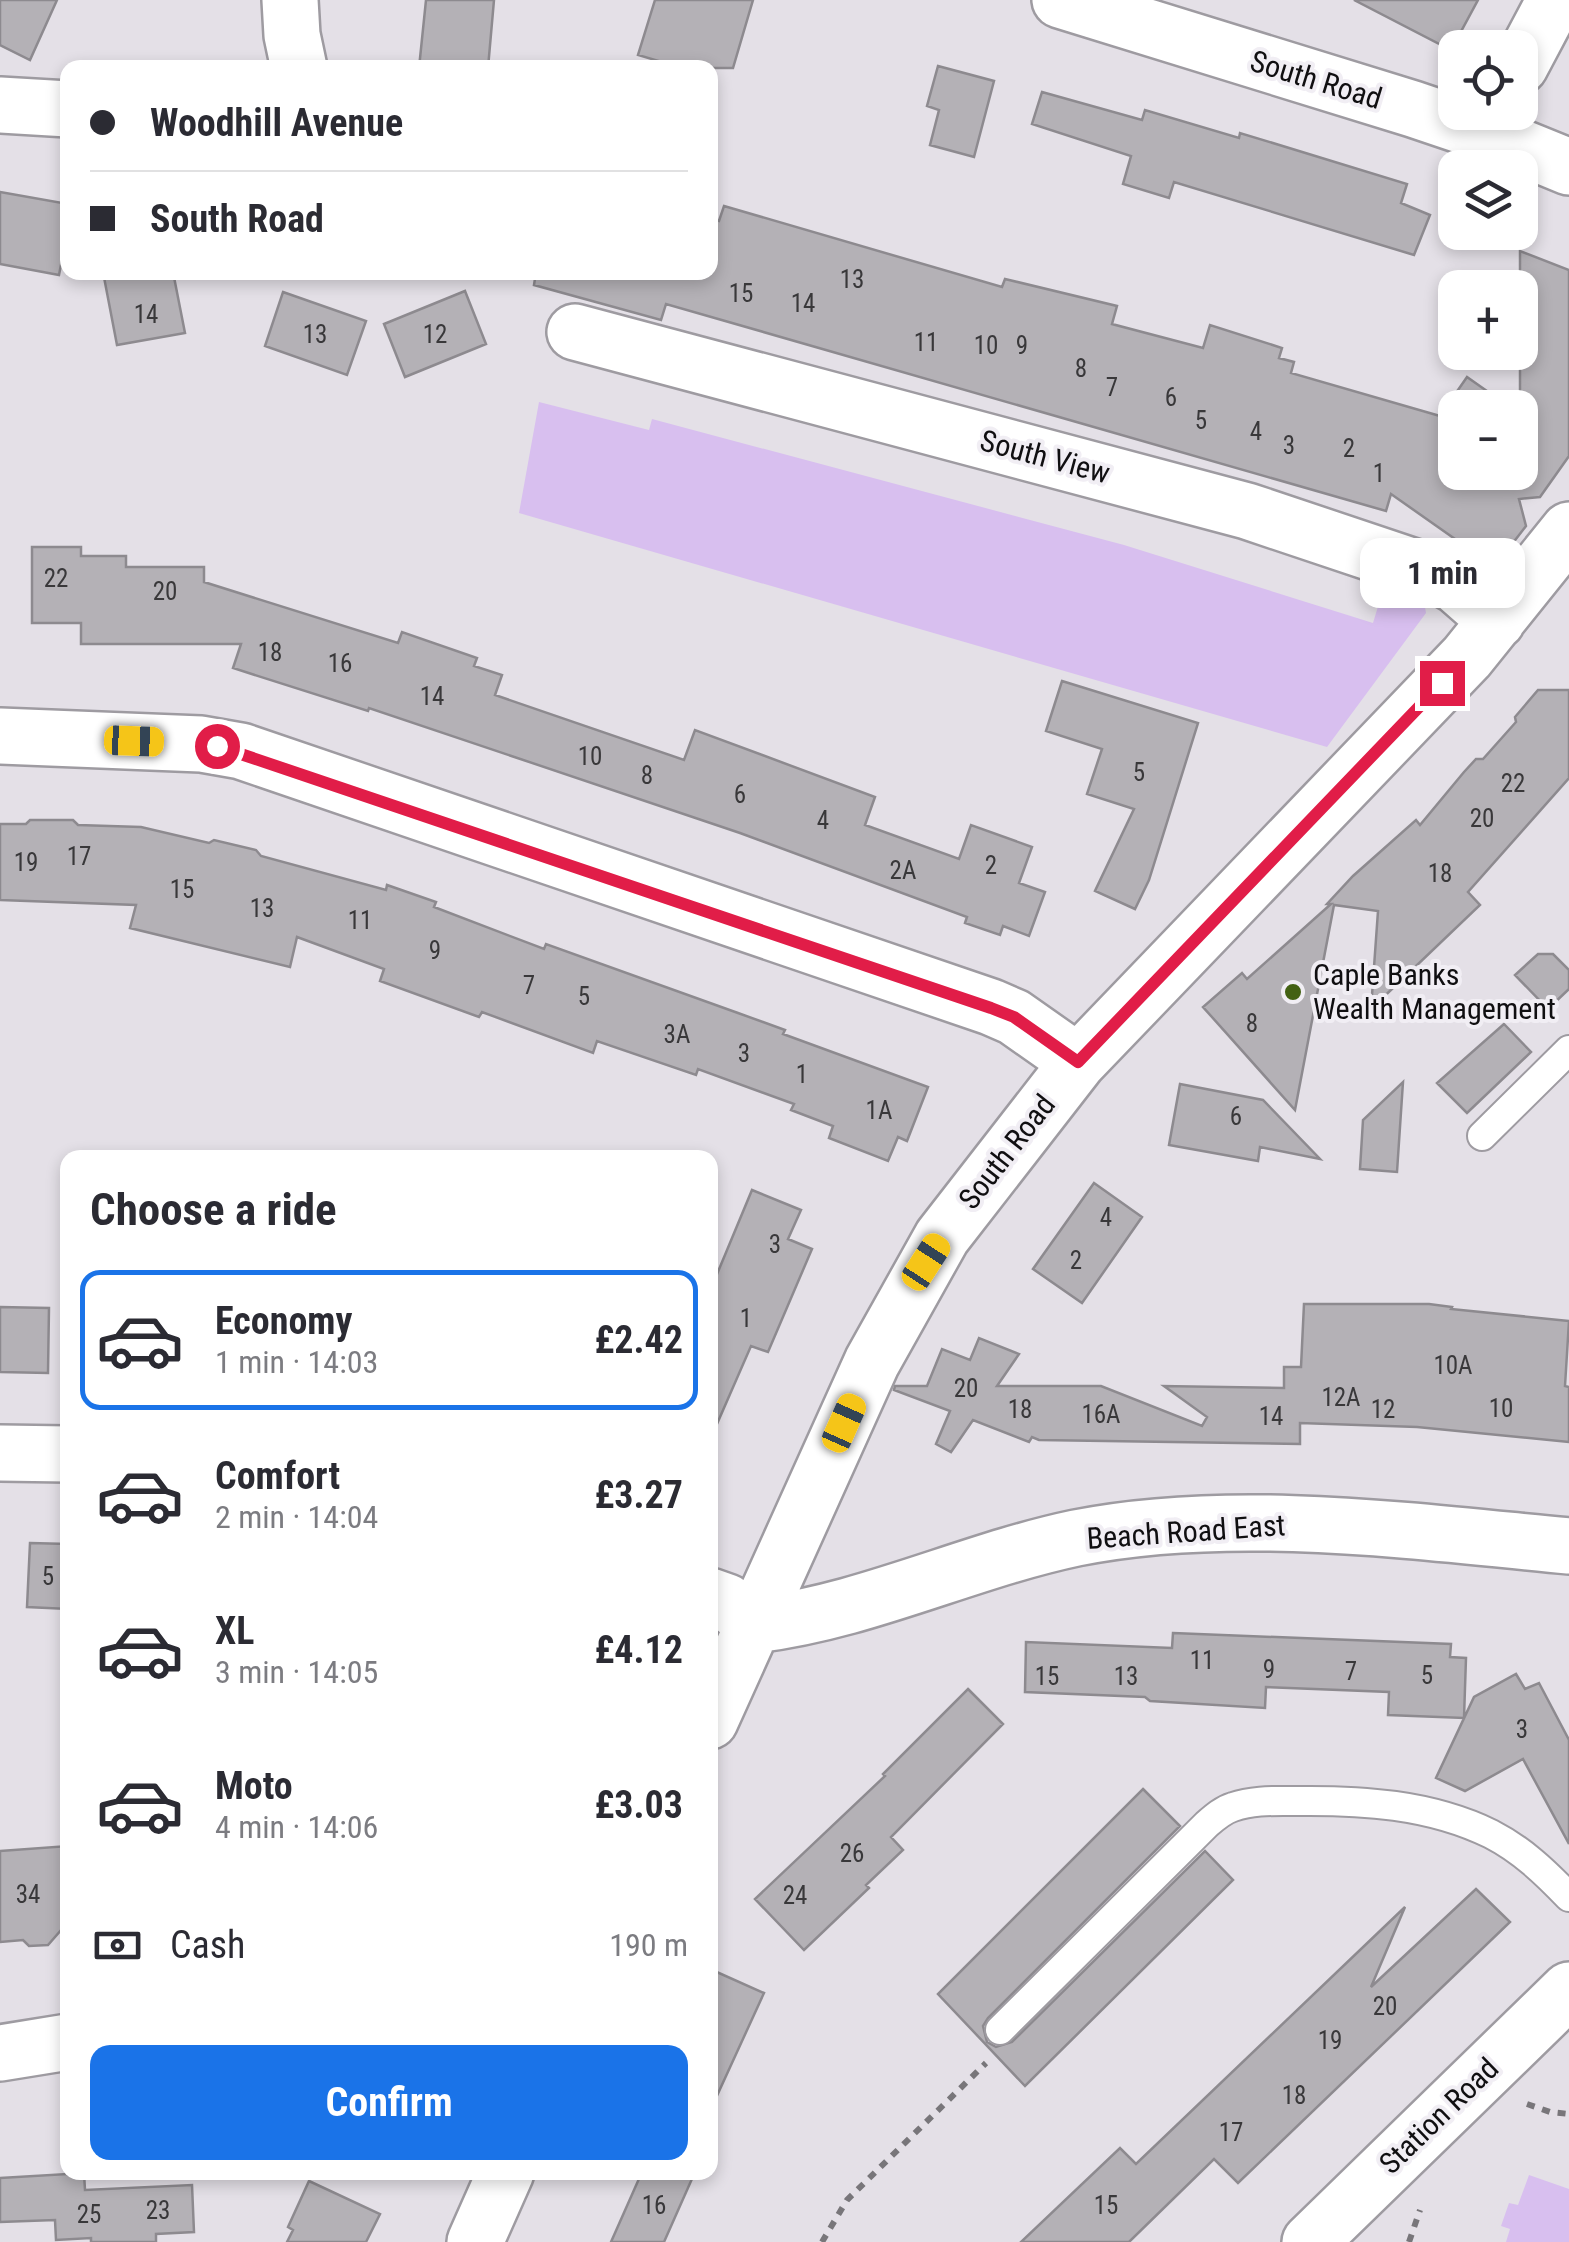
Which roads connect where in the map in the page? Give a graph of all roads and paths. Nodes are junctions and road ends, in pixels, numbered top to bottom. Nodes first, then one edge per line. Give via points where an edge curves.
1 (290, 0) edge
2 (1060, 0) edge
3 (1555, 0) edge
4 (1538, 32) edge
5 (297, 60) edge
6 (0, 105) edge
7 (1438, 108) edge
8 (60, 109) edge
9 (1506, 130) edge
10 (1569, 167) edge
11 (575, 332) dead end
12 (1569, 530) edge
13 (1497, 621) junction
14 (0, 736) edge
15 (1569, 1050) edge
16 (1078, 1062) junction
17 (1482, 1136) dead end
18 (0, 1453) edge
19 (60, 1454) edge
20 (1569, 1546) edge
21 (732, 1610) edge
22 (718, 1681) edge
23 (1569, 1897) edge
24 (1569, 1990) edge
25 (1000, 2030) joint
26 (60, 2043) edge
27 (0, 2052) edge
28 (502, 2180) edge
29 (474, 2242) edge
30 (822, 2242) edge
31 (1310, 2242) edge

1 - 5 street
2 - 7 street, South Road
3 - 4 street
6 - 8 street
9 - 10 street, South Road
11 - 13 street, South View via 1276,520 1438,575
12 - 13 street, South Road
13 - 16 street, South Road
14 - 16 street via 242,751 991,1008
15 - 17 lane
16 - 21 street, South Road via 951,1224 910,1288
18 - 19 street
20 - 21 street, Beach Road East via 1315,1526 1134,1530 1032,1548 815,1616
21 - 22 street, South Road
23 - 25 lane via 1519,1851 1424,1810 1351,1801 1236,1806 1208,1824
24 - 31 street, Station Road
25 - 30 path via 1001,2048 847,2200
26 - 27 street
28 - 29 street

